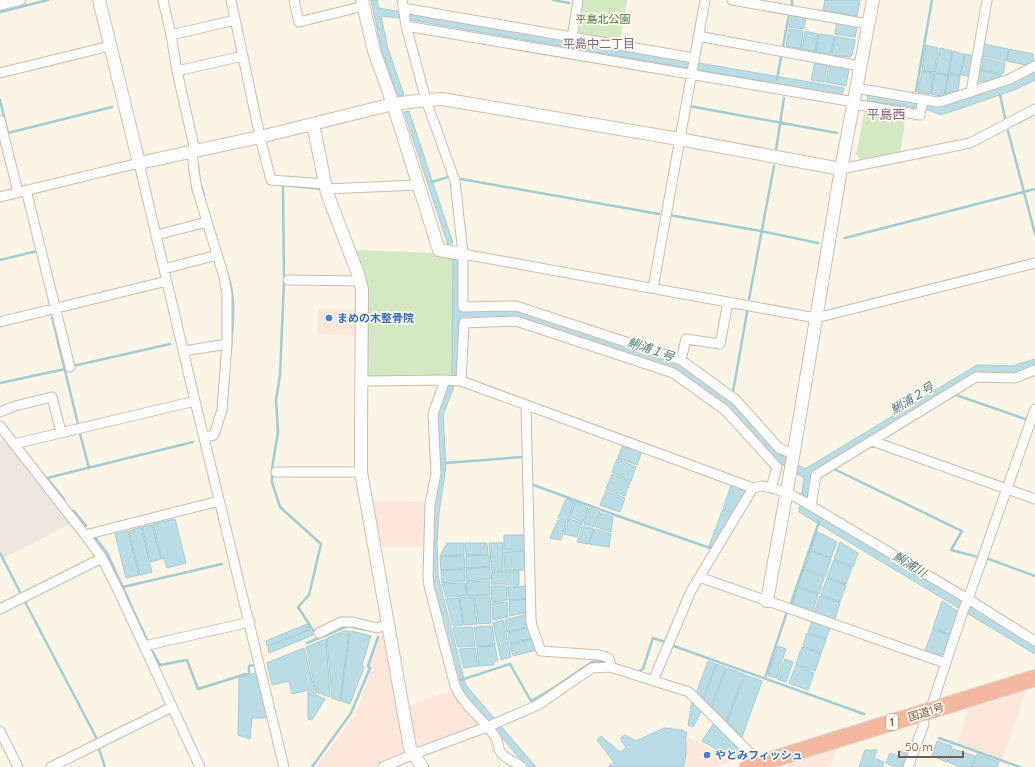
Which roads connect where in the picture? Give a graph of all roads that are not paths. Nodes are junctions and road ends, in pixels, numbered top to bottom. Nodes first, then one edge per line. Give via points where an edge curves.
1 (21, 0) edge
2 (99, 0) edge
3 (163, 0) edge
4 (231, 0) edge
5 (294, 0) edge
6 (578, 0) edge
7 (705, 0) edge
8 (732, 0) edge
9 (787, 0) edge
10 (872, 0) edge
11 (987, 0) edge
12 (363, 3) edge
13 (0, 5) edge
14 (403, 6) edge
15 (785, 10) junction
16 (235, 20) junction
17 (406, 23) junction
18 (868, 24) junction
19 (171, 35) junction
20 (698, 36) junction
21 (572, 38) junction
22 (110, 46) junction
23 (243, 56) junction
24 (692, 66) junction
25 (860, 66) junction
26 (1035, 66) edge
27 (177, 71) junction
28 (0, 73) edge
29 (856, 88) junction
30 (971, 92) junction
31 (426, 100) junction
32 (923, 100) junction
33 (853, 103) junction
34 (393, 104) junction
35 (1035, 110) edge
36 (0, 120) edge
37 (313, 124) junction
38 (260, 137) junction
39 (679, 139) junction
40 (194, 151) junction
41 (139, 163) junction
42 (841, 169) junction
43 (418, 185) junction
44 (326, 187) junction
45 (22, 191) junction
46 (0, 196) edge
47 (207, 222) junction
48 (156, 235) junction
49 (463, 254) junction
50 (217, 255) junction
51 (1035, 263) edge
52 (164, 269) junction
53 (288, 280) dead end
54 (168, 281) junction
55 (360, 281) junction
56 (653, 288) junction
57 (728, 302) junction
58 (56, 308) junction
59 (816, 318) junction
60 (0, 322) edge
61 (227, 344) junction
62 (184, 351) junction
63 (681, 360) junction
64 (70, 368) dead end
65 (1035, 370) edge
66 (445, 380) junction
67 (362, 381) junction
68 (461, 381) junction
69 (195, 401) junction
70 (526, 405) junction
71 (1035, 409) edge
72 (0, 412) edge
73 (0, 426) edge
74 (61, 432) junction
75 (204, 437) junction
76 (872, 441) junction
77 (14, 444) junction
78 (793, 455) junction
79 (276, 472) dead end
80 (362, 472) junction
81 (753, 488) junction
82 (771, 488) junction
83 (1006, 489) junction
84 (791, 495) junction
85 (1035, 499) edge
86 (220, 501) junction
87 (810, 505) junction
88 (85, 534) junction
89 (102, 558) junction
90 (699, 577) junction
91 (767, 601) junction
92 (966, 604) junction
93 (0, 609) edge
94 (250, 622) junction
95 (388, 624) junction
96 (319, 632) dead end
97 (1035, 641) edge
98 (144, 646) junction
99 (945, 663) junction
100 (610, 667) junction
101 (1035, 678) edge
102 (653, 681) junction
103 (172, 707) junction
104 (925, 712) junction
105 (487, 727) junction
106 (0, 731) edge
107 (414, 754) junction
108 (761, 764) edge
109 (18, 767) edge
110 (51, 767) edge
111 (200, 767) edge
112 (284, 767) edge
113 (383, 767) edge
114 (422, 767) edge
115 (522, 767) edge
116 (908, 767) edge

1 - 13 street
2 - 22 street
3 - 19 street
4 - 16 street
5 - 12 street via 299,22
6 - 21 street
7 - 20 street
8 - 15 street
9 - 15 street
10 - 18 street
11 - 30 street
12 - 34 street via 374,51
14 - 17 street
14 - 21 street
15 - 18 street
16 - 19 street
16 - 23 street
17 - 24 street
17 - 31 street
18 - 25 street
19 - 27 street
20 - 24 street
20 - 25 street
21 - 24 street
22 - 28 street
22 - 41 street
23 - 27 street
23 - 38 street
24 - 33 street
24 - 39 street
25 - 29 street
26 - 30 street via 1010,79
27 - 40 street
29 - 32 street
29 - 33 street
30 - 32 street via 943,101
31 - 34 street
31 - 39 street via 442,99
31 - 49 street via 455,181
32 - 33 street via 920,115
33 - 42 street
34 - 37 street
34 - 43 street
35 - 42 street via 970,143
36 - 45 street
37 - 38 street
37 - 44 street
38 - 40 street
38 - 44 street via 271,180
39 - 42 street
39 - 56 street
40 - 41 street
40 - 47 street via 197,189
41 - 45 street
41 - 48 street
42 - 59 street
43 - 44 street
43 - 49 street via 439,250
44 - 55 street
45 - 46 street
45 - 58 street
47 - 48 street
47 - 50 street
48 - 52 street
49 - 56 street
49 - 63 street via 463,307 516,306
50 - 52 street
50 - 61 street via 227,294
51 - 59 street
52 - 54 street
53 - 55 street
54 - 58 street
54 - 62 street
55 - 67 street
56 - 57 street
57 - 59 street
57 - 63 street via 720,344 686,339
58 - 60 street
58 - 64 street
59 - 78 street
61 - 62 street
61 - 75 street via 222,410 214,436
62 - 69 street
63 - 78 street via 736,400 779,448
65 - 76 street via 1015,378 976,377
66 - 67 street
66 - 68 street
66 - 105 street via 433,414 436,473 430,504 429,586 455,686 464,703
67 - 80 street
68 - 70 street
68 - 82 street via 464,323 516,320 673,373 725,410 777,467
69 - 74 street
69 - 75 street
70 - 81 street
70 - 100 street via 531,620 534,633 541,650 608,657 611,661
71 - 83 street
72 - 74 street via 52,397
73 - 77 street
74 - 77 street
75 - 86 street
76 - 83 street
76 - 87 street via 816,475
77 - 88 street
78 - 84 street via 789,473
79 - 80 street
80 - 95 street
81 - 82 street
81 - 90 street
82 - 84 street
83 - 85 street
83 - 92 street
84 - 87 street
84 - 91 street
86 - 88 street
86 - 94 street
87 - 92 street
88 - 89 street
89 - 93 street
89 - 98 street
90 - 91 street
90 - 102 street
91 - 99 street
92 - 97 street
92 - 99 street
94 - 98 street
94 - 112 street
95 - 96 street via 378,628 341,622
95 - 107 street via 410,748
98 - 103 street
99 - 104 street
100 - 102 street
100 - 105 street via 592,668 538,705
101 - 104 highway, 国道1号 / 1
102 - 108 street via 689,692
103 - 110 street
103 - 111 street
104 - 108 highway, 国道1号 / 1
104 - 116 street via 924,724
105 - 107 street
105 - 115 street via 498,740 501,753
106 - 109 street
107 - 113 street
107 - 114 street

